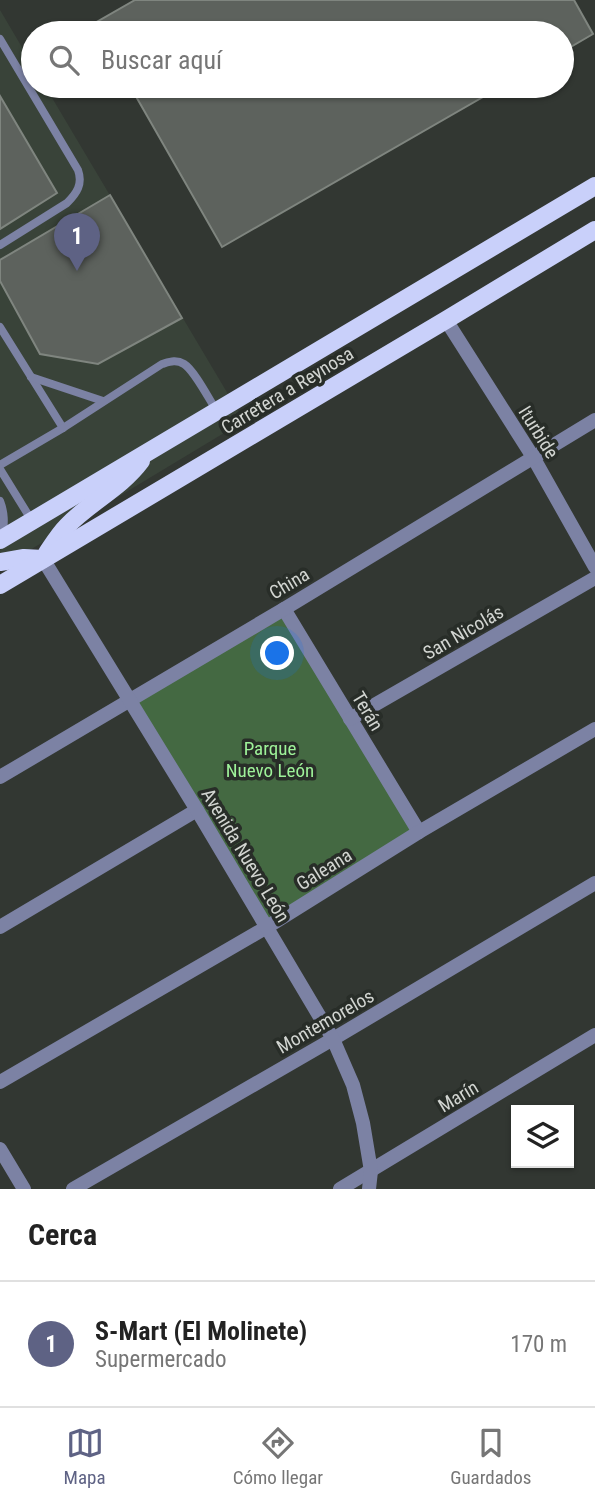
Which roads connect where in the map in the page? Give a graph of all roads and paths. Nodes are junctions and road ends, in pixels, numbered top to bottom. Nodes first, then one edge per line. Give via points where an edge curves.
1 (0, 39) edge
2 (21, 74) edge
3 (35, 98) edge
4 (595, 186) edge
5 (595, 230) edge
6 (0, 245) edge
7 (446, 320) junction
8 (1, 331) edge
9 (31, 377) junction
10 (103, 401) junction
11 (216, 411) junction
12 (595, 420) edge
13 (62, 428) junction
14 (150, 450) junction
15 (533, 457) junction
16 (0, 467) edge
17 (0, 501) edge
18 (32, 521) junction
19 (1, 539) edge
20 (43, 559) junction
21 (0, 562) edge
22 (595, 567) edge
23 (595, 578) edge
24 (0, 585) edge
25 (284, 609) junction
26 (129, 700) junction
27 (351, 719) junction
28 (595, 729) edge
29 (0, 777) edge
30 (197, 810) junction
31 (419, 832) junction
32 (595, 883) edge
33 (0, 928) edge
34 (267, 928) junction
35 (595, 1035) edge
36 (334, 1039) junction
37 (0, 1082) edge
38 (0, 1149) edge
39 (370, 1171) junction
40 (24, 1189) edge
41 (73, 1189) edge
42 (340, 1189) edge
43 (369, 1189) edge

1 - 2 lane
3 - 6 lane via 78,170 80,185 66,203
4 - 11 main road, Carretera a Reynosa
5 - 7 main road, Carretera a Reynosa
7 - 15 street, Iturbide
7 - 20 main road, Carretera a Reynosa
8 - 9 lane
9 - 10 lane
9 - 13 lane
10 - 11 lane via 162,364 178,361 191,370
10 - 13 lane
11 - 14 main road, Carretera a Reynosa
12 - 15 street, China
13 - 16 lane
14 - 18 main road, Carretera a Reynosa
14 - 20 main road via 134,471 66,527
15 - 22 street, Iturbide
15 - 25 street, China
16 - 18 lane
17 - 19 lane via 5,521
18 - 19 main road, Carretera a Reynosa
20 - 21 main road
20 - 24 main road, Carretera a Reynosa
20 - 26 street, Avenida Nuevo León
23 - 27 street, San Nicolás
25 - 26 street, China
25 - 27 street, Terán
26 - 29 street, China
26 - 30 street, Avenida Nuevo León
27 - 31 street, Terán
28 - 31 street, Galeana
30 - 33 street
30 - 34 street, Avenida Nuevo León
31 - 34 street, Galeana
32 - 36 street, Montemorelos
34 - 36 street, Avenida Nuevo León
34 - 37 street, Galeana
35 - 39 street, Marín
36 - 39 street, Avenida Nuevo León via 360,1110
36 - 41 street, Montemorelos
38 - 40 street
39 - 42 street, Marín
39 - 43 street, Avenida Nuevo León

